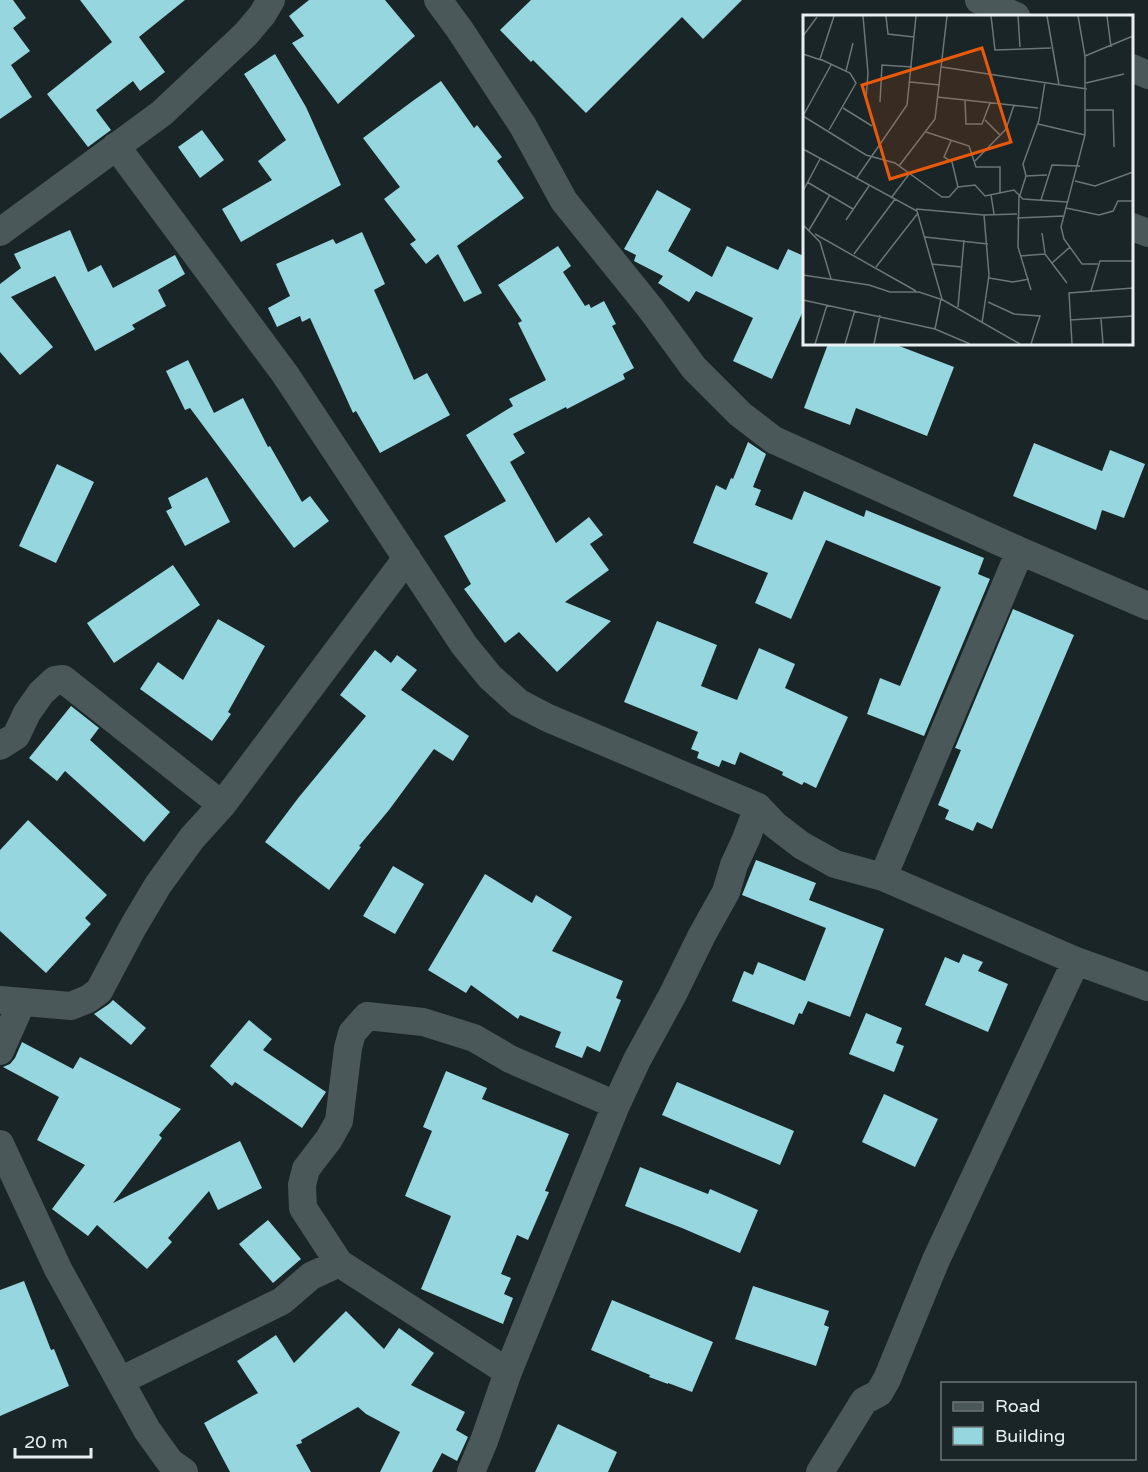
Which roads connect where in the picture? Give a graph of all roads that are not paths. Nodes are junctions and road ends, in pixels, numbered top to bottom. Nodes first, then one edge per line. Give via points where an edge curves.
1 (271, 0) edge
2 (438, 0) edge
3 (979, 0) edge
4 (1014, 15) edge
5 (1133, 69) edge
6 (1148, 75) edge
7 (116, 146) junction
8 (1133, 228) edge
9 (0, 232) edge
10 (1148, 233) edge
11 (1020, 551) junction
12 (407, 558) junction
13 (1148, 606) edge
14 (0, 746) edge
15 (222, 805) junction
16 (758, 807) junction
17 (883, 878) junction
18 (1076, 962) junction
19 (1148, 987) edge
20 (11, 1001) edge
21 (0, 1052) edge
22 (616, 1105) junction
23 (0, 1144) edge
24 (339, 1263) junction
25 (508, 1372) junction
26 (120, 1381) junction
27 (184, 1472) edge
28 (471, 1472) edge
29 (820, 1472) edge

1 - 7 street via 238,42 162,113
2 - 11 street via 523,126 564,201 694,368 740,414 774,440
3 - 4 street
5 - 6 street
7 - 9 street
7 - 12 street via 285,374
8 - 10 street
11 - 13 street
11 - 17 street
12 - 15 street
12 - 16 street via 464,645 490,677 519,702
14 - 15 street via 16,736 41,693 55,680 63,679
15 - 20 street via 158,885 99,991 71,1006
16 - 17 street via 801,845 835,864
16 - 22 street via 726,892
17 - 18 street
18 - 19 street
18 - 29 street via 936,1260 887,1379 879,1393 864,1401
20 - 21 street
22 - 24 street via 510,1059 474,1038 423,1022 366,1017 352,1033 348,1048 339,1121 306,1168 302,1185 303,1208
22 - 25 street
23 - 26 street via 58,1269
24 - 25 street
24 - 26 street via 311,1276 282,1301
25 - 28 street
26 - 27 street via 147,1430 170,1462

